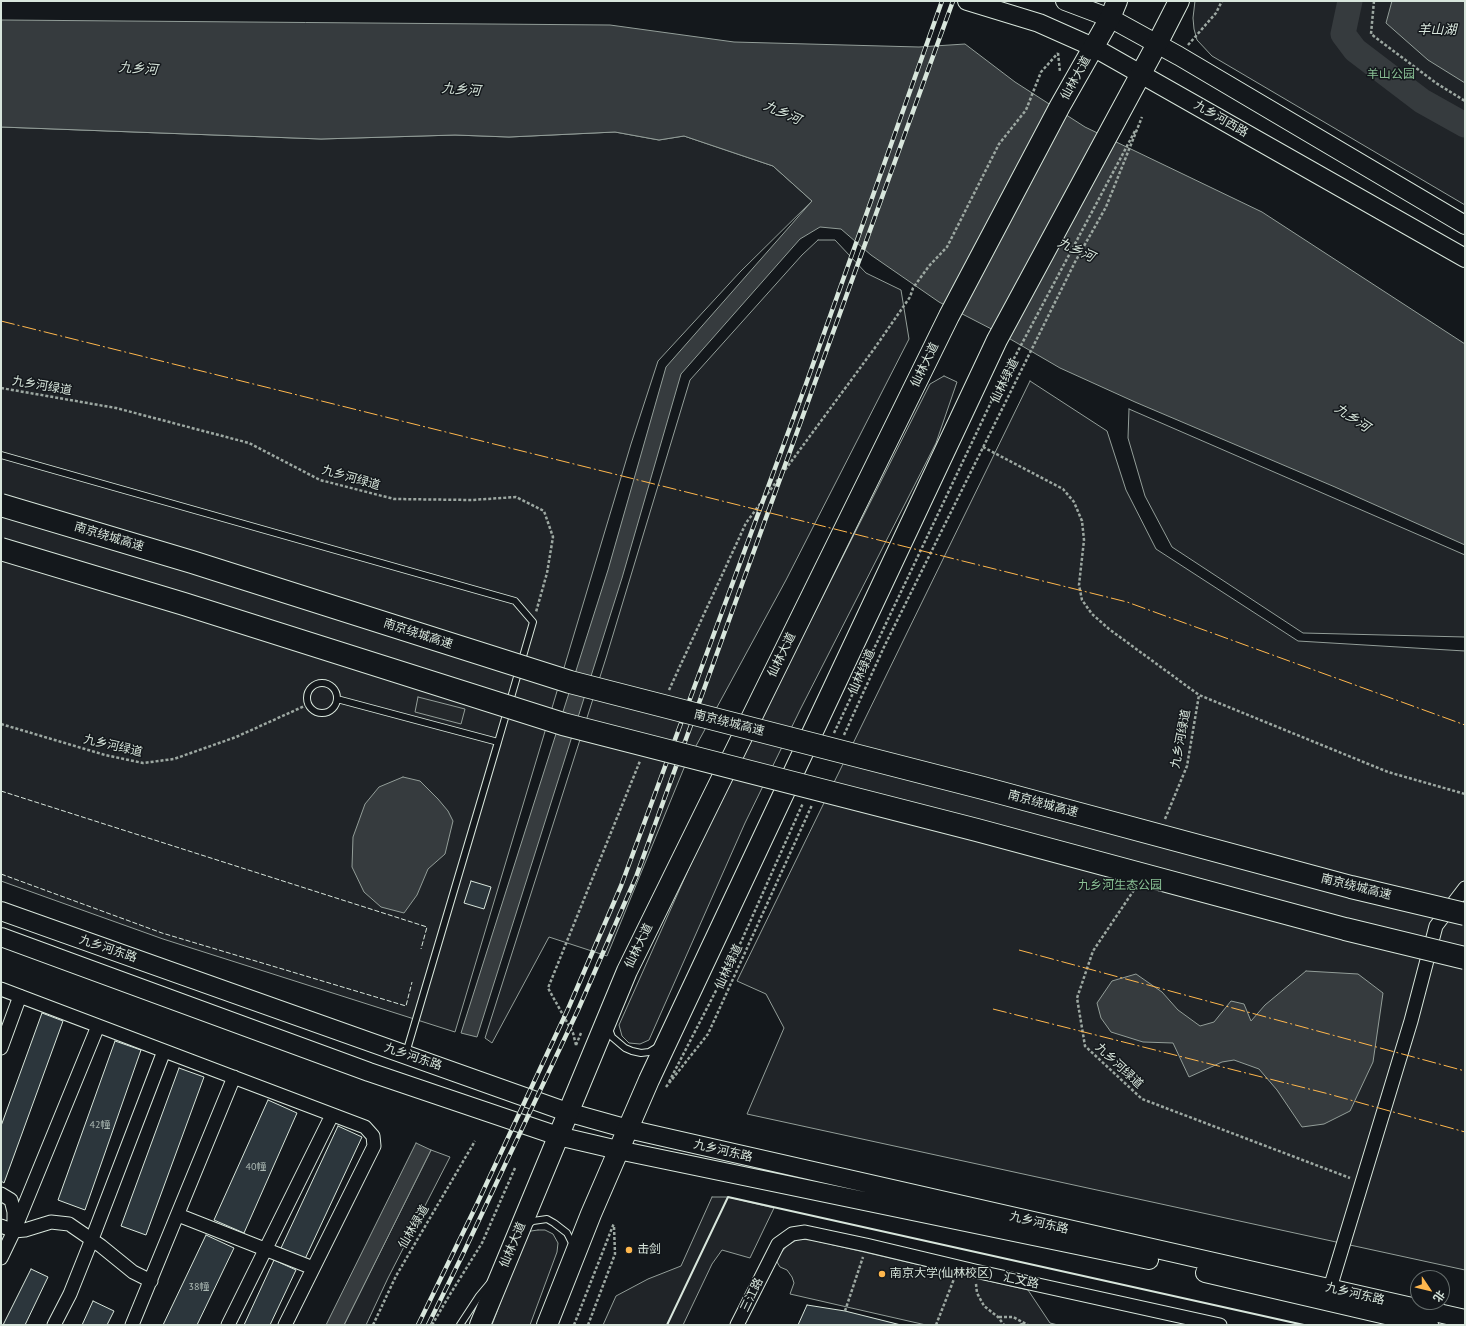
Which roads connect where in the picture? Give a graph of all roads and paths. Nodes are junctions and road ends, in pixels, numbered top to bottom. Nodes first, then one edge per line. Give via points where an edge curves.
1 (968, 1) edge
2 (1065, 1) edge
3 (1179, 1) edge
4 (1222, 1) edge
5 (1374, 1) edge
6 (1113, 9) edge
7 (1157, 44) junction
8 (1093, 47) junction
9 (1058, 53) dead end
10 (1179, 56) junction
11 (1141, 73) junction
12 (1465, 101) edge
13 (1465, 225) edge
14 (1465, 258) edge
15 (1, 388) edge
16 (983, 447) junction
17 (1, 455) edge
18 (1, 505) edge
19 (1, 549) edge
20 (533, 622) junction
21 (1199, 695) junction
22 (667, 697) dead end
23 (337, 699) junction
24 (309, 704) junction
25 (1, 724) edge
26 (834, 734) dead end
27 (842, 739) dead end
28 (498, 742) junction
29 (643, 755) dead end
30 (1465, 794) edge
31 (805, 799) dead end
32 (812, 804) dead end
33 (1163, 823) dead end
34 (1137, 886) dead end
35 (1465, 888) edge
36 (1, 912) edge
37 (1465, 914) edge
38 (1, 937) edge
39 (1465, 958) edge
40 (1, 989) edge
41 (20, 996) junction
42 (606, 1017) junction
43 (98, 1026) junction
44 (668, 1040) junction
45 (576, 1046) dead end
46 (1, 1048) edge
47 (164, 1051) junction
48 (406, 1055) junction
49 (234, 1077) junction
50 (567, 1112) junction
51 (332, 1115) junction
52 (628, 1129) junction
53 (558, 1136) junction
54 (475, 1141) dead end
55 (618, 1150) junction
56 (516, 1168) dead end
57 (1362, 1183) junction
58 (1, 1194) edge
59 (178, 1216) junction
60 (1, 1226) edge
61 (14, 1232) junction
62 (518, 1233) junction
63 (92, 1239) junction
64 (866, 1245) junction
65 (266, 1249) junction
66 (574, 1256) junction
67 (1, 1258) edge
68 (504, 1266) junction
69 (767, 1266) joint
70 (958, 1267) junction
71 (314, 1268) junction
72 (975, 1271) junction
73 (151, 1281) junction
74 (1330, 1288) junction
75 (845, 1311) dead end
76 (998, 1317) junction
77 (1465, 1319) edge
78 (1027, 1324) edge
79 (54, 1325) edge
80 (132, 1325) edge
81 (228, 1325) edge
82 (285, 1325) edge
83 (373, 1325) edge
84 (432, 1325) edge
85 (460, 1325) edge
86 (480, 1325) edge
87 (547, 1325) edge
88 (574, 1325) edge
89 (588, 1325) edge
90 (737, 1325) edge
91 (936, 1325) edge
92 (1004, 1325) edge
93 (1020, 1325) edge
94 (1220, 1325) edge
95 (1430, 1325) edge

1 - 8 main road, 九乡河西路 via 1039,23
2 - 6 main road
3 - 7 main road
4 - 10 path via 1216,13
5 - 12 path via 1371,34
6 - 7 main road
6 - 8 main road, 仙林大道
7 - 10 main road
7 - 11 main road
8 - 11 main road, 九乡河西路
8 - 42 main road, 仙林大道 via 949,316
9 - 22 path via 1041,72 1026,110 999,144 947,248 929,266 874,349 746,523
10 - 13 main road
11 - 14 main road, 九乡河西路
11 - 44 main road via 997,340
15 - 20 path, 九乡河绿道 via 116,408 249,443 320,480 394,499 472,500 516,497 544,511 553,537 547,573
16 - 21 path, 九乡河绿道 via 1063,489 1074,502 1082,521 1084,540 1079,585 1082,600 1092,614 1109,629
16 - 26 path, 仙林绿道 via 1074,262 1106,207 1142,117 994,396
16 - 27 path, 仙林绿道 via 884,647
17 - 20 lane via 515,601
18 - 37 highway, 南京绕城高速, bridge via 200,564 570,682 983,788 1351,887
19 - 39 highway, bridge via 563,724 977,830 1345,929
20 - 28 lane
21 - 30 path, 九乡河绿道 via 1388,772
21 - 33 path, 九乡河绿道 via 1187,766
23 - 24 lane via 333,708 325,713 315,711
23 - 24 lane via 335,690 322,683 309,690
23 - 28 lane
24 - 25 path, 九乡河绿道 via 236,737 174,759 143,763 105,755
28 - 48 lane
29 - 45 path via 548,988 572,1033
31 - 32 path, 仙林绿道 via 741,942 666,1087 708,1034
34 - 57 path, 九乡河绿道 via 1093,951 1077,998 1085,1046 1142,1099
35 - 57 street via 1436,926 1411,1021
36 - 48 main road, 九乡河东路
38 - 53 main road, 九乡河东路 via 369,1072
40 - 41 street
41 - 43 street
41 - 46 street
42 - 44 lane via 612,1036 632,1051 649,1052
42 - 50 main road, 仙林大道
43 - 47 street
43 - 61 street
44 - 52 main road
47 - 49 street
47 - 63 street
48 - 50 main road, 九乡河东路
49 - 51 street
49 - 59 street
50 - 52 main road, 九乡河东路
50 - 53 main road, 仙林大道
51 - 65 street
51 - 71 street via 365,1127 373,1136 374,1146
52 - 55 main road
52 - 74 main road, 九乡河东路
53 - 55 main road, 九乡河东路
53 - 62 main road, 仙林大道
54 - 83 path, 仙林绿道 via 396,1276
55 - 66 main road
55 - 95 main road, 九乡河东路 via 1150,1260
56 - 84 path via 482,1243
57 - 74 street
58 - 61 street via 11,1200
59 - 65 street
59 - 73 street
60 - 61 street
61 - 63 street via 51,1222 69,1224
61 - 67 street
62 - 66 lane via 532,1221 547,1219 567,1233 573,1243
62 - 68 main road, 仙林大道
63 - 73 street via 133,1272
63 - 79 street via 70,1294
64 - 69 street, 汇文路 via 805,1232 792,1234 778,1244
64 - 70 street, 汇文路
64 - 75 path
65 - 71 street
65 - 81 street
66 - 87 main road
68 - 85 lane via 478,1296
68 - 86 main road, 仙林大道
69 - 90 street, 三江路
70 - 72 street, 汇文路
70 - 91 path
71 - 82 street
72 - 76 path via 977,1293 984,1306
72 - 94 street, 汇文路
73 - 80 street
74 - 77 main road, 九乡河东路
76 - 78 path via 1013,1317
76 - 92 path
78 - 93 path
88 - 89 path via 614,1223 615,1254

